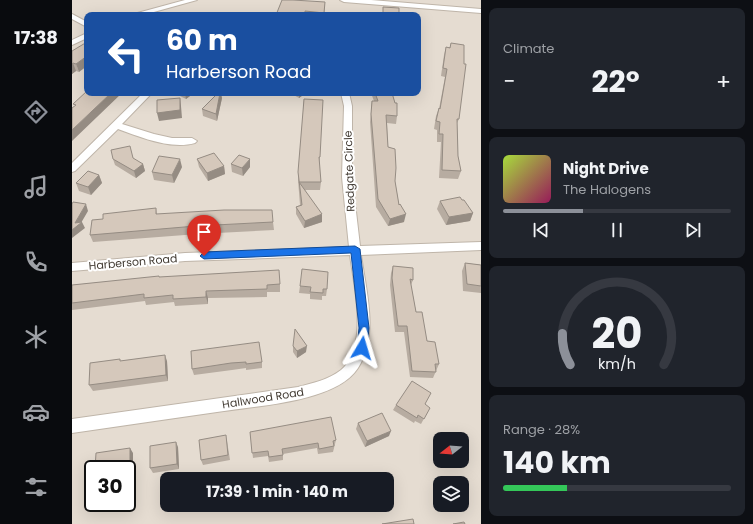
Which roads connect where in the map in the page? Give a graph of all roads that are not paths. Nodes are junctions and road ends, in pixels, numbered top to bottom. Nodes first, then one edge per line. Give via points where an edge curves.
1 (193, 0) edge
2 (344, 0) edge
3 (185, 1) edge
4 (381, 1) edge
5 (481, 11) edge
6 (145, 12) edge
7 (72, 16) edge
8 (84, 23) edge
9 (84, 36) edge
10 (72, 43) edge
11 (145, 96) edge
12 (346, 96) edge
13 (117, 125) junction
14 (192, 141) dead end
15 (72, 169) edge
16 (481, 246) edge
17 (355, 249) junction
18 (72, 268) edge
19 (72, 426) edge

1 - 3 street
2 - 4 street
3 - 6 street
4 - 5 street
7 - 8 street
9 - 10 street
11 - 13 street
12 - 17 street, Redgate Circle via 348,106 347,177
13 - 14 street via 162,140
13 - 15 street
16 - 17 street, Harberson Road
17 - 18 street, Harberson Road via 185,257
17 - 19 street, Hallwood Road via 364,328 362,348 345,374 329,383 289,395

